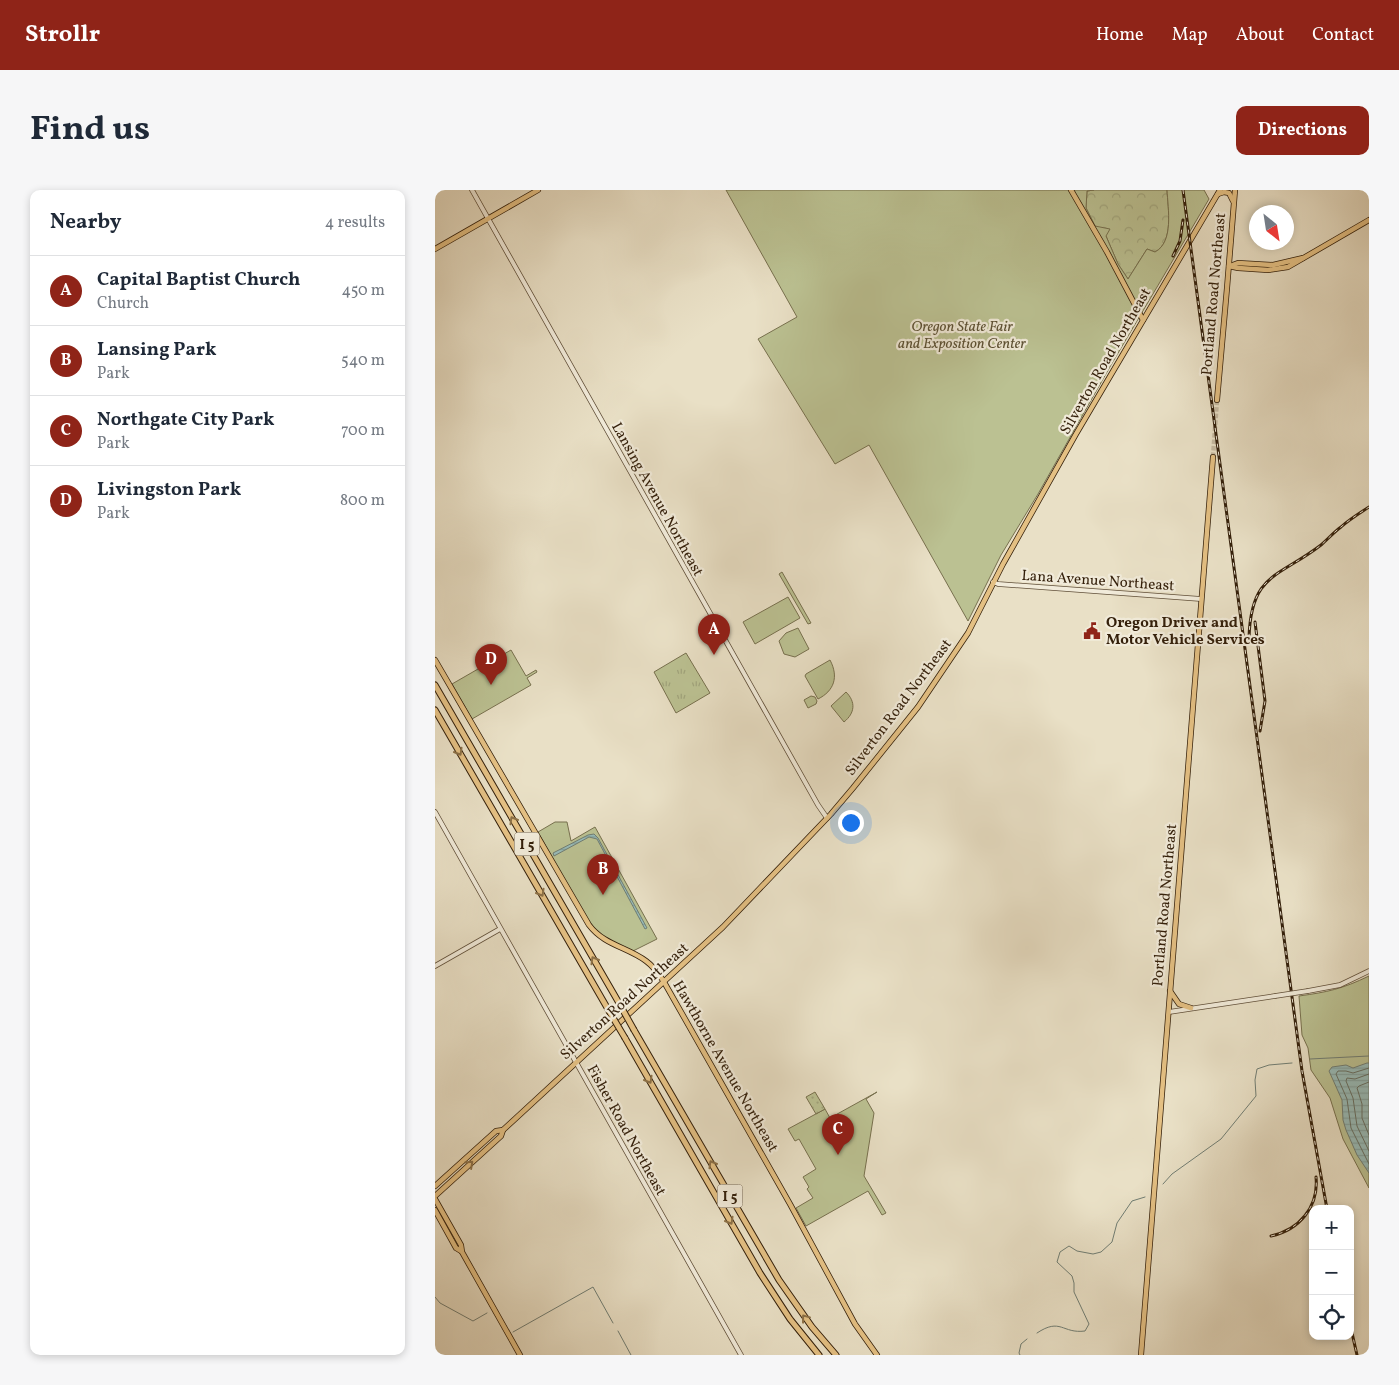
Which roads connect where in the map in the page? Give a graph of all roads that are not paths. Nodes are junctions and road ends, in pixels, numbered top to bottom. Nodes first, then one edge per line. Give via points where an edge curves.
1 (472, 190) edge
2 (538, 190) edge
3 (1071, 190) edge
4 (1220, 190) edge
5 (1235, 190) edge
6 (1217, 195) junction
7 (1234, 202) junction
8 (488, 219) junction
9 (1369, 220) edge
10 (435, 249) edge
11 (1229, 266) junction
12 (1143, 320) junction
13 (1217, 400) tunnel mouth
14 (1213, 457) tunnel mouth
15 (993, 582) junction
16 (1201, 599) junction
17 (435, 660) edge
18 (435, 685) edge
19 (435, 710) edge
20 (435, 812) edge
21 (827, 818) junction
22 (500, 929) junction
23 (435, 966) edge
24 (1369, 972) edge
25 (665, 982) junction
26 (1170, 991) junction
27 (1191, 1008) junction
28 (1169, 1012) junction
29 (576, 1062) junction
30 (503, 1130) junction
31 (435, 1186) edge
32 (435, 1198) edge
33 (435, 1210) edge
34 (461, 1251) junction
35 (520, 1355) edge
36 (741, 1355) edge
37 (819, 1355) edge
38 (836, 1355) edge
39 (877, 1355) edge
40 (1141, 1355) edge

1 - 8 street, Lansing Avenue Northeast
2 - 8 main road
3 - 12 main road
4 - 6 main road, Silverton Road Northeast
5 - 7 main road, Portland Road Northeast
6 - 7 main road via 1226,192
6 - 12 main road, Silverton Road Northeast
7 - 11 main road, Portland Road Northeast
8 - 10 main road
8 - 21 street, Lansing Avenue Northeast
9 - 11 main road via 1292,265 1275,270
11 - 13 main road, Portland Road Northeast
12 - 15 main road, Silverton Road Northeast
14 - 16 main road, Portland Road Northeast
15 - 16 street, Lana Avenue Northeast
15 - 21 main road, Silverton Road Northeast via 968,633 933,687
16 - 26 main road, Portland Road Northeast
17 - 25 main road, Hawthorne Avenue Northeast via 589,925 608,942 647,962
38 -> 18 highway, I 5, bridge via 779,1280
19 -> 37 highway, I 5, bridge via 761,1273 794,1324
20 - 22 street, Fisher Road Northeast
21 - 25 main road, Silverton Road Northeast via 723,927
22 - 23 street
22 - 29 street, Fisher Road Northeast
24 - 27 street, bridge via 1340,985
25 - 29 main road, Silverton Road Northeast
25 - 39 main road, Hawthorne Avenue Northeast via 853,1319
26 - 27 main road via 1179,1004
26 - 28 main road, Portland Road Northeast
27 - 28 street
28 - 40 main road, Portland Road Northeast
29 - 30 main road, Silverton Road Northeast
29 - 36 street, Fisher Road Northeast
30 - 31 main road, Silverton Road Northeast via 496,1131
32 -> 30 main road, Silverton Road Northeast via 501,1136
32 - 34 main road via 461,1245
33 - 34 main road via 456,1248
34 - 35 main road

